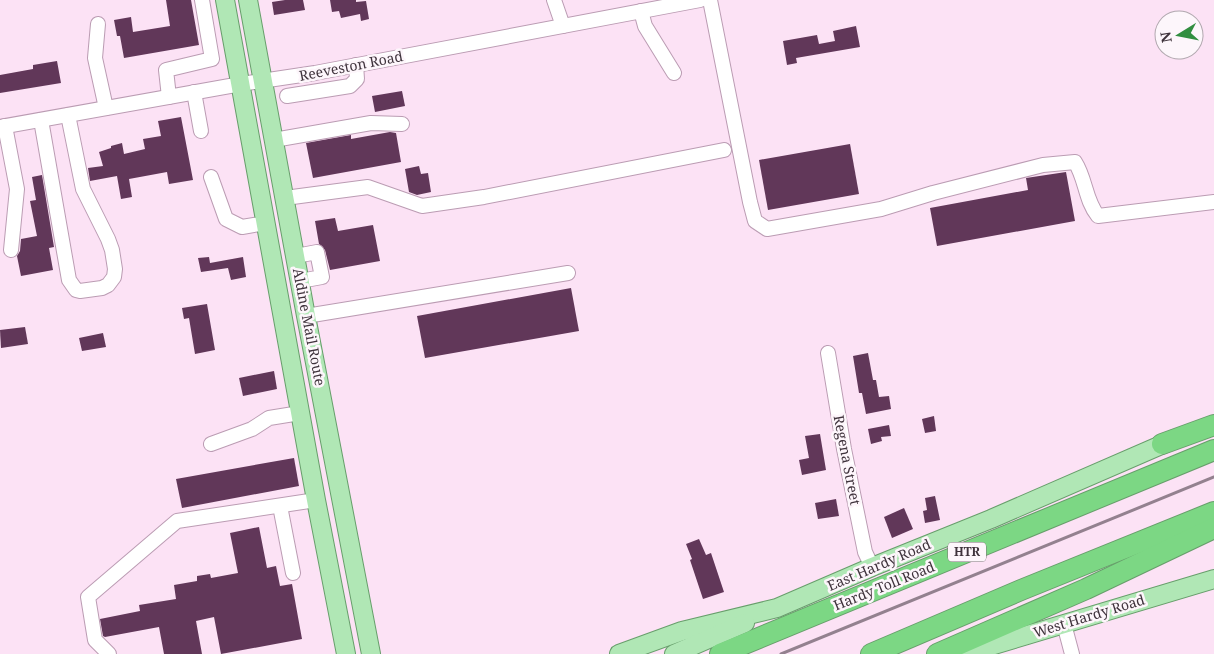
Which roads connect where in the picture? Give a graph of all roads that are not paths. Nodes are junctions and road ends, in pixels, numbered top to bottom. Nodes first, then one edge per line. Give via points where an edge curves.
1 (202, 0) edge
2 (225, 0) edge
3 (248, 0) edge
4 (554, 0) edge
5 (700, 0) edge
6 (710, 0) edge
7 (664, 3) edge
8 (641, 11) junction
9 (98, 24) dead end
10 (563, 26) junction
11 (236, 55) junction
12 (212, 59) junction
13 (356, 65) junction
14 (674, 73) dead end
15 (263, 81) junction
16 (242, 84) junction
17 (194, 92) junction
18 (287, 96) dead end
19 (169, 97) junction
20 (106, 108) junction
21 (68, 115) junction
22 (41, 120) junction
23 (402, 124) dead end
24 (2, 127) edge
25 (201, 131) dead end
26 (274, 140) junction
27 (724, 150) dead end
28 (211, 177) dead end
29 (285, 198) junction
30 (1214, 202) edge
31 (266, 223) junction
32 (11, 250) dead end
33 (568, 273) dead end
34 (306, 316) junction
35 (283, 319) junction
36 (828, 353) dead end
37 (300, 414) junction
38 (1214, 421) edge
39 (1214, 426) edge
40 (211, 444) dead end
41 (1162, 444) junction
42 (1214, 450) edge
43 (342, 495) junction
44 (316, 500) junction
45 (280, 506) junction
46 (1214, 512) edge
47 (1214, 528) edge
48 (872, 566) junction
49 (293, 573) dead end
50 (1214, 579) edge
51 (778, 608) junction
52 (1064, 624) junction
53 (109, 654) edge
54 (346, 654) edge
55 (372, 654) edge
56 (619, 654) edge
57 (674, 654) edge
58 (720, 654) edge
59 (871, 654) edge
60 (936, 654) edge
61 (964, 654) edge
62 (1072, 654) edge

1 - 12 street
2 - 11 main road, Aldine Mail Route
3 - 15 main road, Aldine Mail Route
4 - 10 street
5 - 7 street, Reeveston Road
6 - 30 street via 750,202 755,220 767,229 881,209 933,192 1067,162 1075,162 1080,170 1089,202 1098,216
7 - 8 street, Reeveston Road
8 - 10 street, Reeveston Road
8 - 14 street via 645,26
9 - 20 street via 95,58
10 - 13 street, Reeveston Road
11 - 12 street
11 - 16 main road, Aldine Mail Route
12 - 19 street via 166,70
13 - 15 street, Reeveston Road
13 - 18 street via 357,79 350,86
15 - 16 street, Reeveston Road
15 - 26 main road, Aldine Mail Route
16 - 17 street, Reeveston Road
16 - 31 main road, Aldine Mail Route
17 - 19 street, Reeveston Road
17 - 25 street
19 - 20 street, Reeveston Road
20 - 21 street, Reeveston Road
21 - 22 street, Reeveston Road
21 - 22 street via 83,190 112,250 114,277 102,288 80,291 69,280
22 - 24 street, Reeveston Road
23 - 26 street via 371,123
24 - 32 street via 17,189
26 - 29 main road, Aldine Mail Route
27 - 29 street via 422,206 368,187
28 - 31 street via 226,219 242,227
29 - 34 main road, Aldine Mail Route
31 - 35 main road, Aldine Mail Route
33 - 34 street
34 - 35 main road
34 - 43 main road, Aldine Mail Route
35 - 37 main road, Aldine Mail Route
36 - 48 street, Regena Street via 865,552
37 - 40 street via 269,418 252,429
37 - 44 main road, Aldine Mail Route
38 - 41 main road, East Hardy Road
39 - 41 highway
41 - 48 main road, East Hardy Road via 991,519
42 - 58 highway, Hardy Toll Road / HTR
43 - 44 main road
43 - 55 main road, Aldine Mail Route
44 - 45 street
44 - 54 main road, Aldine Mail Route
45 - 49 street
45 - 53 street via 177,521 123,565 88,597 94,640
46 - 59 highway
47 - 60 highway via 1086,589
48 - 51 main road, East Hardy Road
50 - 52 main road, West Hardy Road
51 - 56 main road, East Hardy Road via 682,632
51 - 57 main road
52 - 61 main road, West Hardy Road
52 - 62 street

